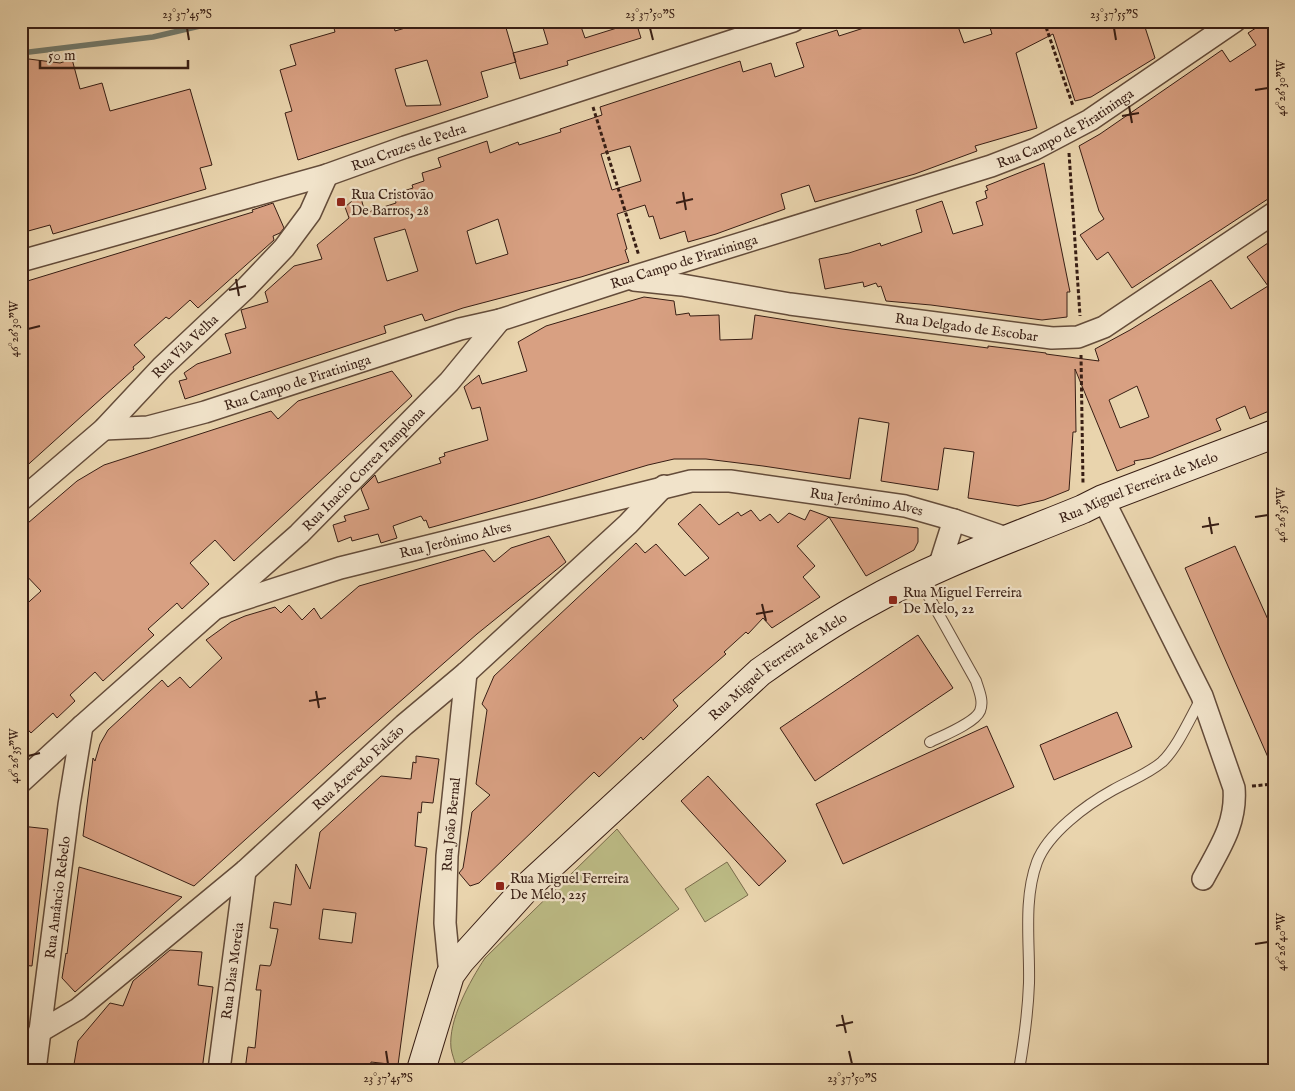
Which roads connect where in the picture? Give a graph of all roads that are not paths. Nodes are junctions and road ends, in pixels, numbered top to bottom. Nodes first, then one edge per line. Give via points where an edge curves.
1 (793, 21) edge
2 (1235, 21) edge
3 (327, 175) junction
4 (1274, 213) edge
5 (21, 261) edge
6 (635, 276) junction
7 (500, 320) junction
8 (104, 429) junction
9 (1274, 434) edge
10 (664, 486) junction
11 (1103, 499) junction
12 (21, 500) edge
13 (954, 520) junction
14 (1009, 539) junction
15 (929, 572) junction
16 (216, 608) junction
17 (466, 672) junction
18 (1202, 696) junction
19 (82, 726) junction
20 (930, 742) dead end
21 (21, 782) edge
22 (245, 871) junction
23 (1203, 880) dead end
24 (450, 975) junction
25 (39, 1032) junction
26 (35, 1070) edge
27 (220, 1070) edge
28 (421, 1070) edge
29 (1019, 1070) edge

1 - 3 street, Rua Cruzes de Pedra
2 - 6 street, Rua Campo de Piratininga via 1080,126 1035,149 992,166
3 - 5 street, Rua Cruzes de Pedra
3 - 8 street, Rua Vila Velha via 310,213 284,248 162,366
4 - 6 street, Rua Delgado de Escobar via 1104,327 1078,337 1052,338 790,304
6 - 7 street, Rua Campo de Piratininga
7 - 8 street, Rua Campo de Piratininga via 460,329 204,412 148,427
7 - 16 street, Rua Inacio Correa Pamplona via 436,396 299,534
8 - 12 street, Rua Vila Velha
9 - 11 main road, Rua Miguel Ferreira de Melo
10 - 13 street, Rua Jerônimo Alves via 691,481 730,481 905,506
10 - 16 street, Rua Jerônimo Alves via 340,568
10 - 17 street, Rua Azevedo Falcão via 628,524
11 - 14 main road, Rua Miguel Ferreira de Melo
11 - 18 street
13 - 14 street, Rua Jerônimo Alves
13 - 15 street
14 - 15 main road, Rua Miguel Ferreira de Melo
15 - 20 lane via 982,698 976,718
15 - 24 main road, Rua Miguel Ferreira de Melo via 866,603 760,672 527,887
16 - 19 street, Rua Jerônimo Alves
17 - 22 street, Rua Azevedo Falcão
17 - 24 street, Rua João Bernal via 447,856 445,924
18 - 23 street via 1234,788 1235,803 1229,830
18 - 29 lane via 1164,760 1083,810 1058,832 1037,862 1029,898 1028,1002
19 - 21 street, Rua Jerônimo Alves
19 - 25 street, Rua Amâncio Rebelo
22 - 25 street, Rua Azevedo Falcão via 78,1009
22 - 27 street, Rua Dias Moreia
24 - 28 main road, Rua Miguel Ferreira de Melo
25 - 26 street, Rua Amâncio Rebelo

